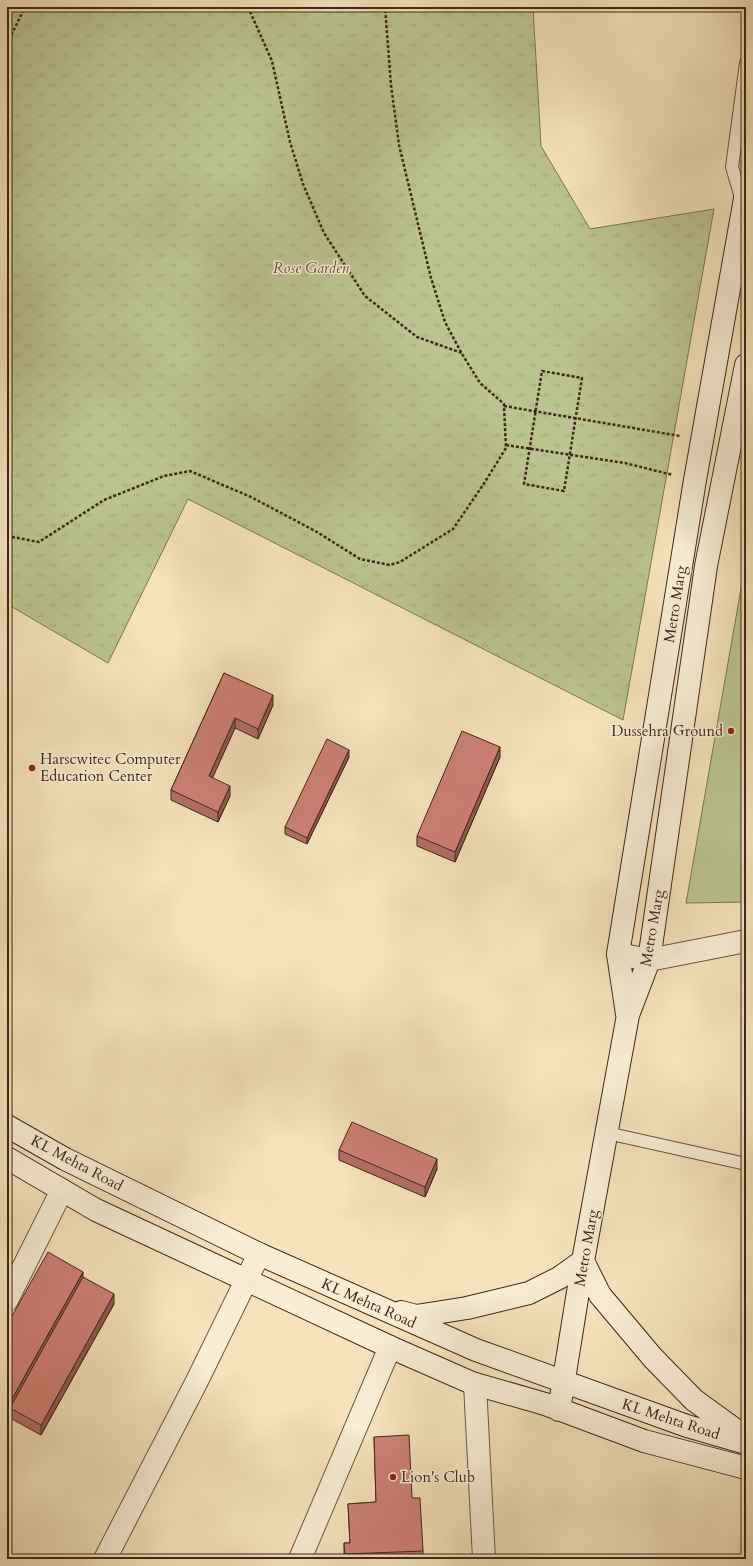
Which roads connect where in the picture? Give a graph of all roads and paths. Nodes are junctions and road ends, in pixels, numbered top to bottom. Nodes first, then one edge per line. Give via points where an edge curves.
1 (25, 7) edge
2 (248, 7) edge
3 (385, 7) edge
4 (7, 44) edge
5 (746, 63) edge
6 (745, 200) edge
7 (462, 354) junction
8 (746, 365) edge
9 (504, 406) junction
10 (535, 411) junction
11 (576, 418) junction
12 (702, 440) junction
13 (506, 445) junction
14 (530, 448) junction
15 (570, 454) junction
16 (695, 480) junction
17 (7, 536) edge
18 (746, 941) edge
19 (618, 954) junction
20 (650, 960) junction
21 (628, 1015) junction
22 (7, 1126) edge
23 (606, 1133) junction
24 (7, 1158) edge
25 (746, 1164) edge
26 (62, 1190) junction
27 (259, 1254) junction
28 (583, 1261) junction
29 (246, 1280) junction
30 (7, 1300) edge
31 (376, 1306) junction
32 (390, 1347) junction
33 (564, 1382) junction
34 (475, 1384) junction
35 (559, 1410) junction
36 (746, 1438) edge
37 (746, 1443) edge
38 (746, 1468) edge
39 (105, 1559) edge
40 (300, 1559) edge
41 (484, 1559) edge

1 - 4 path
2 - 7 path via 272,61 290,142 303,184 324,233 365,296 417,337
3 - 7 path via 399,144 431,278 445,322
5 - 6 lane via 732,167
6 - 12 street, Metro Marg
7 - 9 path via 480,383
8 - 20 street, Metro Marg via 706,566
9 - 10 path
9 - 13 path
10 - 11 path
10 - 11 path via 542,371 582,378
10 - 14 path
11 - 12 path
11 - 15 path
12 - 16 street, Metro Marg
13 - 14 path
13 - 17 path via 483,486 453,529 400,562 390,565 360,559 317,532 251,497 190,471 164,476 104,500 39,542
14 - 15 path
14 - 15 path via 524,484 564,491
15 - 16 path via 625,463
16 - 19 street, Metro Marg
18 - 20 street
19 - 20 street
19 - 21 street, Metro Marg
20 - 21 street, Metro Marg
21 - 23 street, Metro Marg
22 - 27 street, KL Mehta Road via 65,1159
23 - 25 lane
23 - 28 street, Metro Marg
24 - 26 street, KL Mehta Road
26 - 29 street, KL Mehta Road via 96,1210
26 - 30 street
27 - 29 street
27 - 31 street, KL Mehta Road
28 - 31 street via 559,1278 528,1292 468,1308 416,1316
28 - 33 street, Metro Marg
28 - 36 street via 600,1295 653,1358 694,1400
29 - 32 street, KL Mehta Road
29 - 39 street
31 - 33 street, KL Mehta Road via 476,1350
32 - 34 street, KL Mehta Road
32 - 40 street
33 - 35 street, Metro Marg
33 - 37 street, KL Mehta Road via 687,1426
34 - 35 street, KL Mehta Road
34 - 41 street
35 - 38 street, KL Mehta Road via 644,1441

